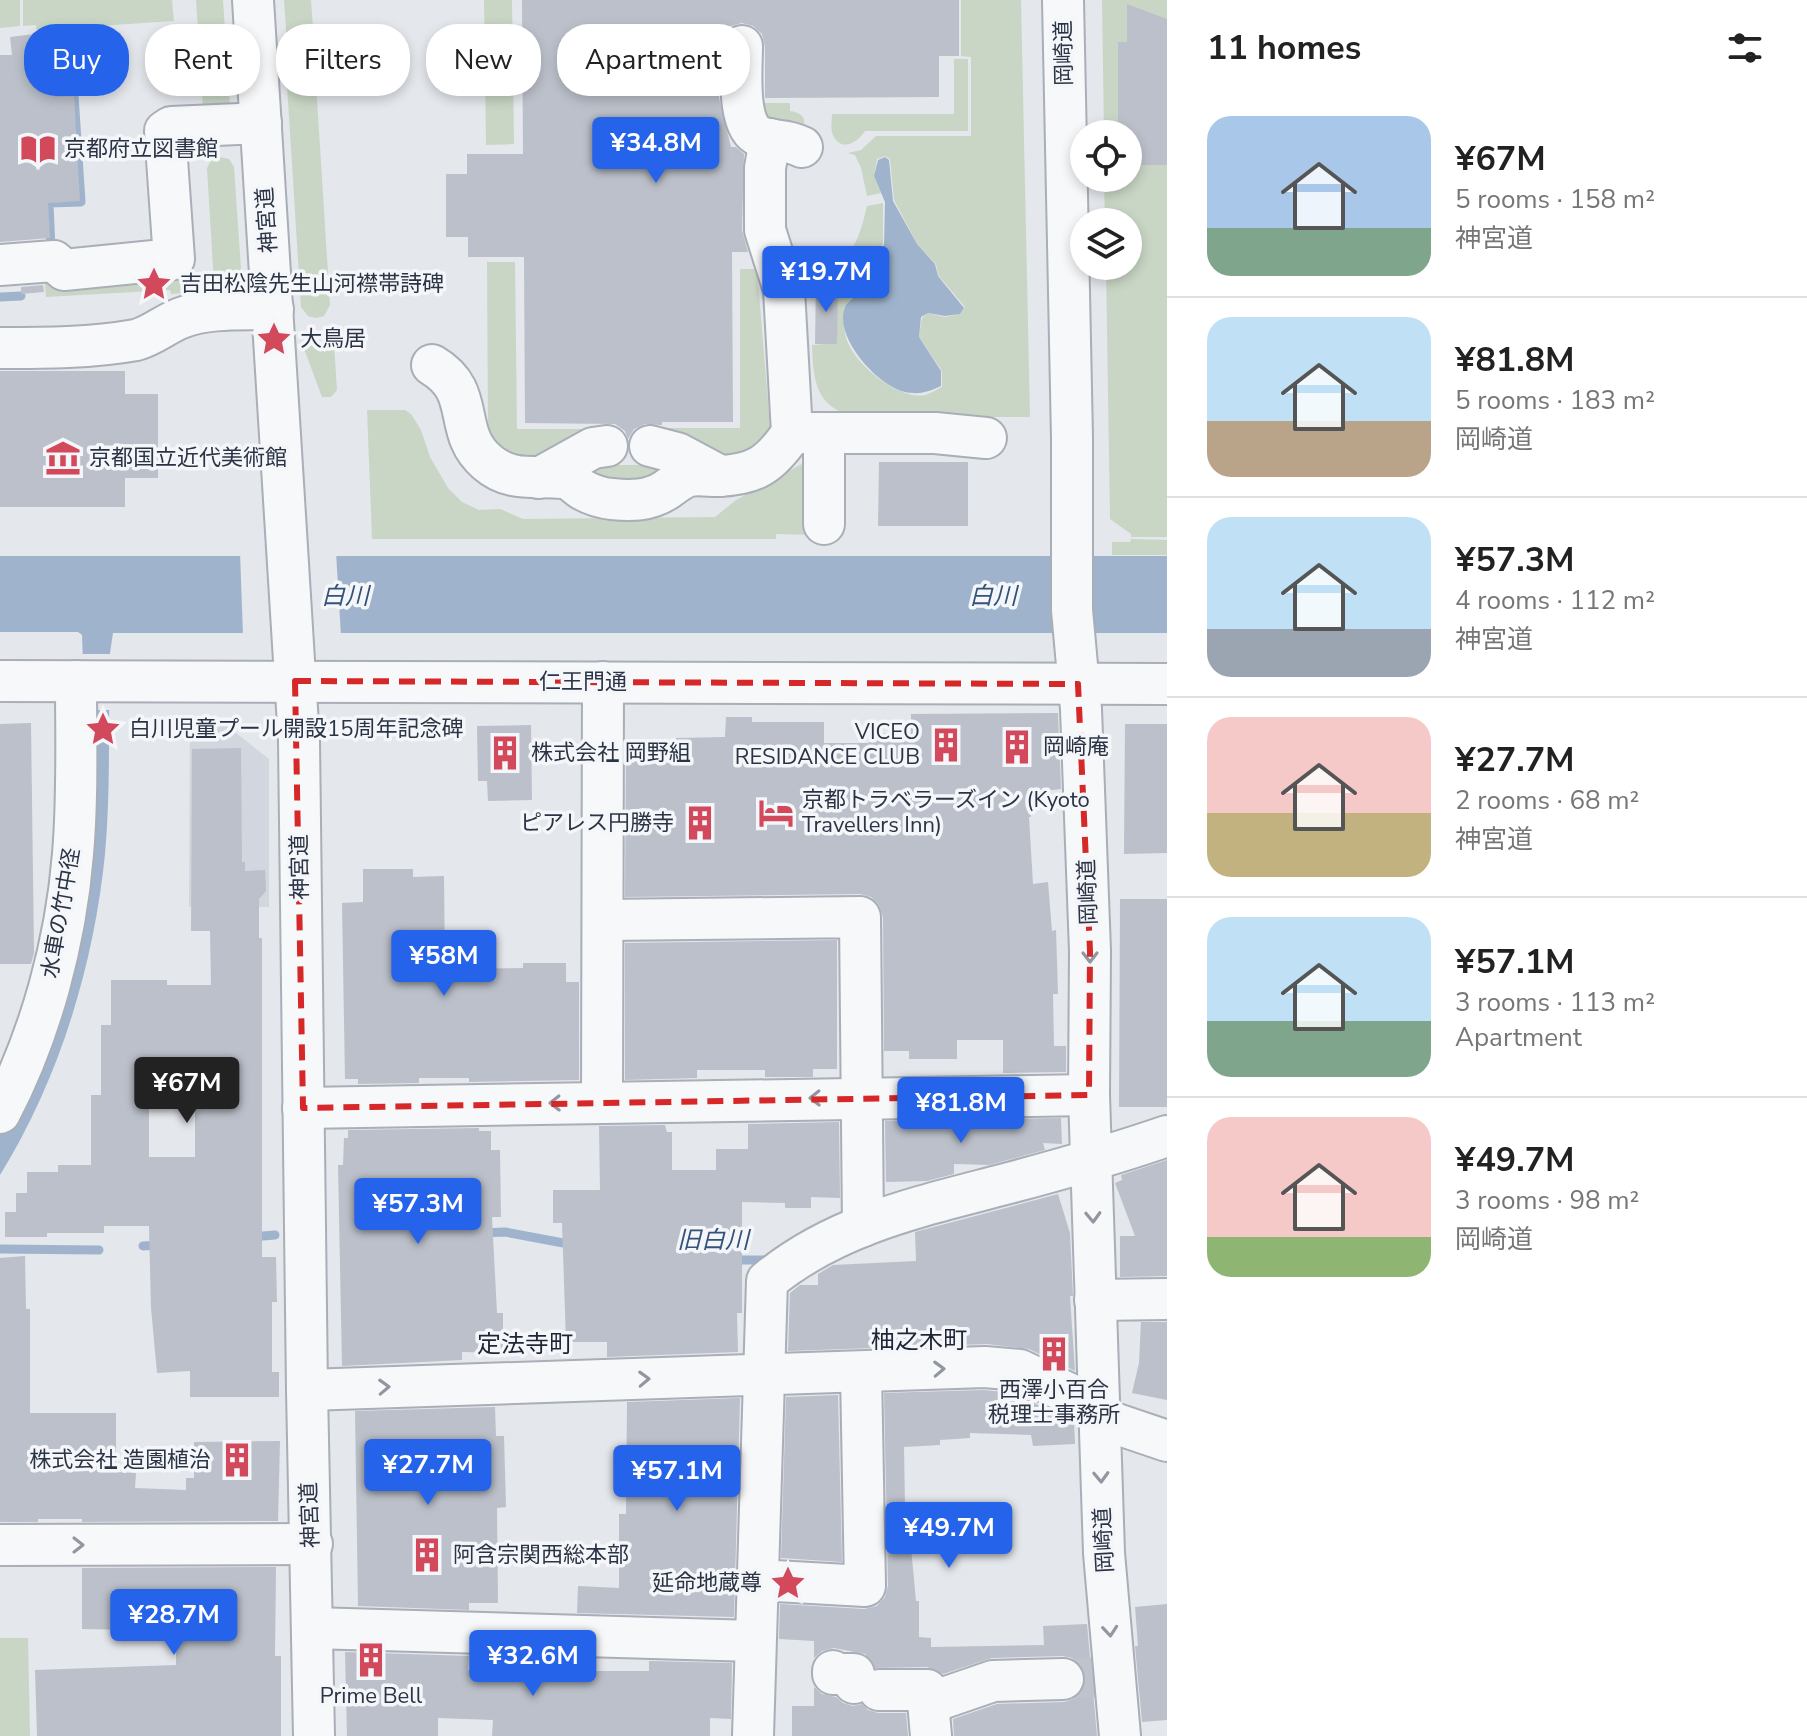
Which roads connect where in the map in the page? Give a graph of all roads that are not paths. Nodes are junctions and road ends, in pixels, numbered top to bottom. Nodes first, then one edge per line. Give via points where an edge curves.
1 (253, 0) edge
2 (1063, 0) edge
3 (743, 96) edge
4 (261, 123) junction
5 (0, 265) edge
6 (273, 309) junction
7 (0, 348) edge
8 (432, 365) dead end
9 (808, 433) junction
10 (986, 438) dead end
11 (607, 446) dead end
12 (650, 446) dead end
13 (720, 476) junction
14 (539, 478) junction
15 (824, 524) dead end
16 (294, 663) junction
17 (0, 681) edge
18 (603, 682) junction
19 (1078, 684) junction
20 (1167, 684) edge
21 (86, 687) junction
22 (604, 920) junction
23 (1089, 1095) junction
24 (863, 1097) junction
25 (3, 1098) edge
26 (602, 1102) junction
27 (303, 1108) junction
28 (1167, 1136) edge
29 (1091, 1162) junction
30 (863, 1214) junction
31 (1167, 1299) edge
32 (1095, 1300) junction
33 (861, 1372) junction
34 (766, 1374) junction
35 (307, 1390) junction
36 (1099, 1413) junction
37 (1167, 1441) edge
38 (312, 1544) junction
39 (0, 1545) edge
40 (757, 1580) junction
41 (312, 1628) junction
42 (754, 1641) junction
43 (1093, 1678) junction
44 (858, 1685) dead end
45 (930, 1720) edge
46 (314, 1736) edge
47 (753, 1736) edge
48 (1120, 1736) edge

1 - 4 street, 神宮道
2 - 19 street, 岡崎道
3 - 9 street via 746,122 754,134 786,143 765,168 765,230 784,290
4 - 5 street via 165,131 174,259 64,270 54,261
4 - 6 street, 神宮道
6 - 7 street via 197,314 141,339 49,349
6 - 16 street, 神宮道
8 - 14 street via 459,392 465,426 478,453 508,475
9 - 10 street
9 - 13 street via 784,445 755,471
9 - 15 street
11 - 14 street via 593,448
12 - 13 street via 677,453
13 - 14 street via 687,476 658,495 628,500 594,495 567,478
16 - 18 street, 仁王門通
16 - 21 street, 仁王門通
16 - 27 street, 神宮道
17 - 21 street, 仁王門通
18 - 19 street, 仁王門通
18 - 22 street
19 - 20 street, 仁王門通
19 -> 23 street, 岡崎道 via 1090,951
21 - 25 street, 水車の竹中径 via 67,904 28,1048
22 - 24 street via 860,917
22 - 26 street
23 - 24 street
23 - 29 street, 岡崎道
24 -> 26 street
24 - 30 street
26 -> 27 street
27 - 35 street, 神宮道
28 - 29 street
29 - 30 street via 883,1216
29 -> 32 street, 岡崎道
30 - 34 street via 767,1281
31 - 32 street
32 - 36 street, 岡崎道
33 - 34 street
33 -> 36 street via 1020,1370
33 - 40 street via 865,1586
35 -> 34 street
34 - 40 street
35 - 38 street, 神宮道
36 - 37 street
36 -> 43 street, 岡崎道 via 1104,1553
39 -> 38 street
38 - 41 street, 神宮道
40 - 42 street
41 - 42 street
41 - 46 street, 神宮道
42 - 47 street
43 - 45 street via 993,1681
43 - 48 street, 岡崎道
44 - 45 street via 927,1690

